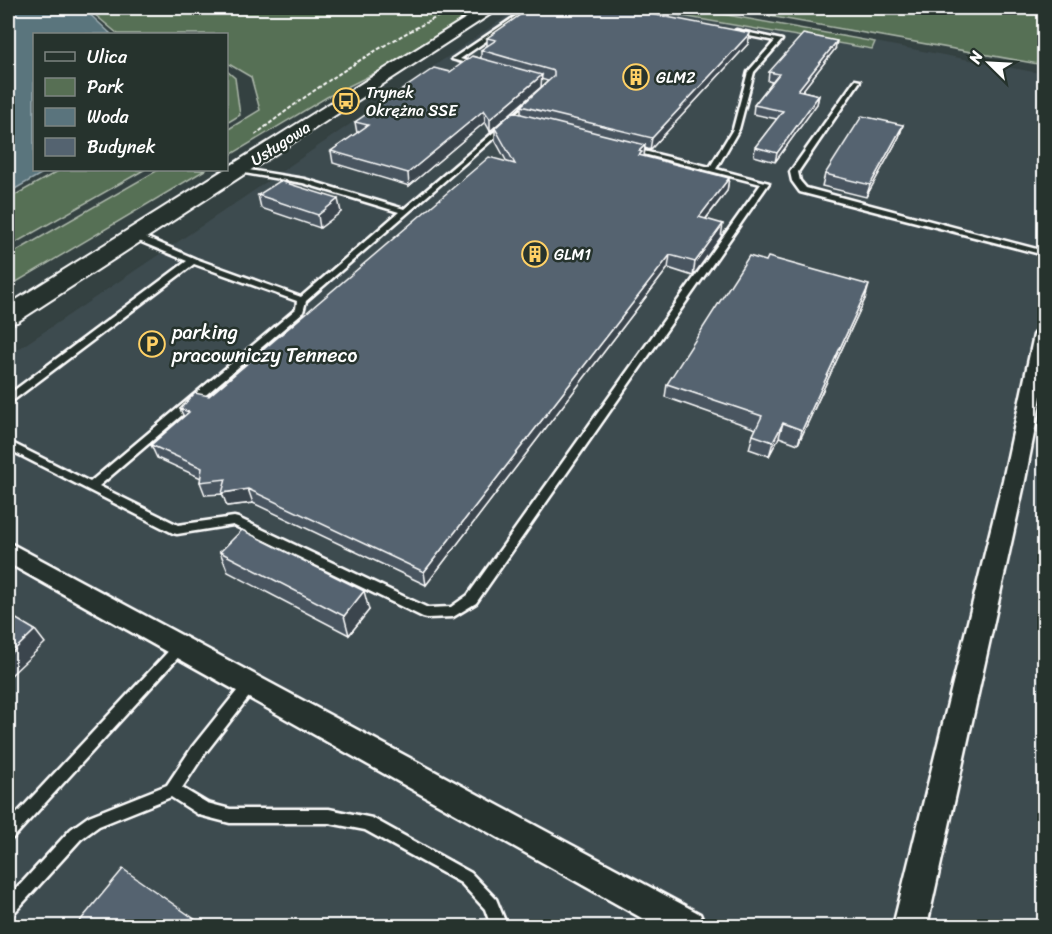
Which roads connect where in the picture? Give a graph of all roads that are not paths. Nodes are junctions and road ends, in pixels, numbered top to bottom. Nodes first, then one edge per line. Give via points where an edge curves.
1 (492, 8) edge
2 (531, 8) edge
3 (724, 29) edge
4 (488, 69) edge
5 (857, 81) dead end
6 (535, 99) edge
7 (512, 120) junction
8 (523, 123) edge
9 (618, 147) edge
10 (239, 170) junction
11 (712, 170) junction
12 (403, 211) junction
13 (135, 236) junction
14 (1044, 253) edge
15 (193, 261) junction
16 (302, 300) junction
17 (8, 316) edge
18 (1044, 335) edge
19 (8, 400) edge
20 (8, 445) edge
21 (91, 487) junction
22 (8, 552) edge
23 (181, 646) junction
24 (250, 684) junction
25 (171, 790) junction
26 (8, 833) edge
27 (8, 909) edge
28 (499, 927) edge
29 (688, 927) edge
30 (910, 927) edge

1 - 10 street, Usługowa
2 - 4 lane via 455,58
3 - 11 lane via 779,40 751,72 736,129
5 - 14 lane via 794,172 802,190
6 - 7 lane
7 - 8 lane
7 - 12 lane
9 - 11 lane
10 - 12 lane via 304,181
10 - 13 street, Usługowa
11 - 21 lane via 765,183 472,599 453,612 428,613 234,521 177,530
12 - 16 lane
13 - 15 lane
13 - 17 street, Usługowa
15 - 16 lane
15 - 19 lane
16 - 21 lane via 300,310
18 - 30 street via 1009,504
20 - 21 lane
22 - 23 street
23 - 24 street
23 - 26 lane
24 - 25 lane
24 - 29 street
25 - 27 lane via 94,821 76,834
25 - 28 lane via 204,810 230,816 329,816 367,823 466,878 491,904

